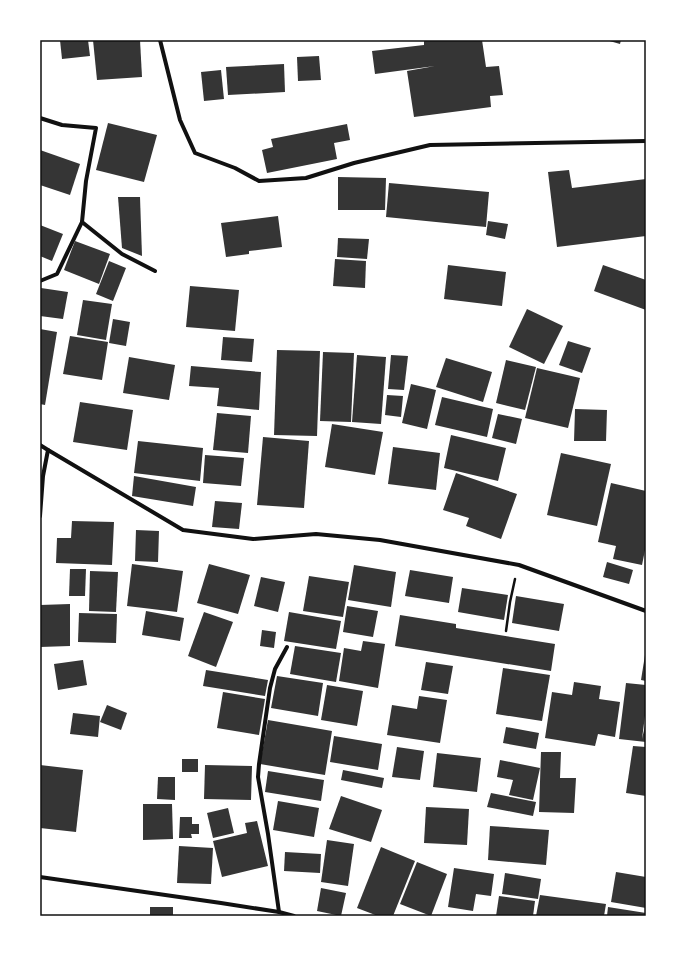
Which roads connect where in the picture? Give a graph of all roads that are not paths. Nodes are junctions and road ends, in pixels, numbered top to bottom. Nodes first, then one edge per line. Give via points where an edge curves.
1 (160, 40) edge
2 (40, 118) edge
3 (646, 141) edge
4 (82, 222) junction
5 (155, 271) dead end
6 (40, 281) edge
7 (40, 444) edge
8 (48, 450) junction
9 (40, 516) edge
10 (646, 611) edge
11 (287, 647) dead end
12 (40, 877) edge
13 (279, 912) junction
14 (294, 916) edge

1 - 3 street via 180,120 194,153 235,168 259,181 306,178 354,163 430,145
2 - 4 street via 62,125 96,128 86,181
4 - 5 street via 122,254
4 - 6 street via 57,274
7 - 8 street
8 - 9 street
8 - 10 street via 184,530 254,539 316,534 380,540 519,565
11 - 13 street via 275,669 270,688 258,764
12 - 13 street
13 - 14 street

